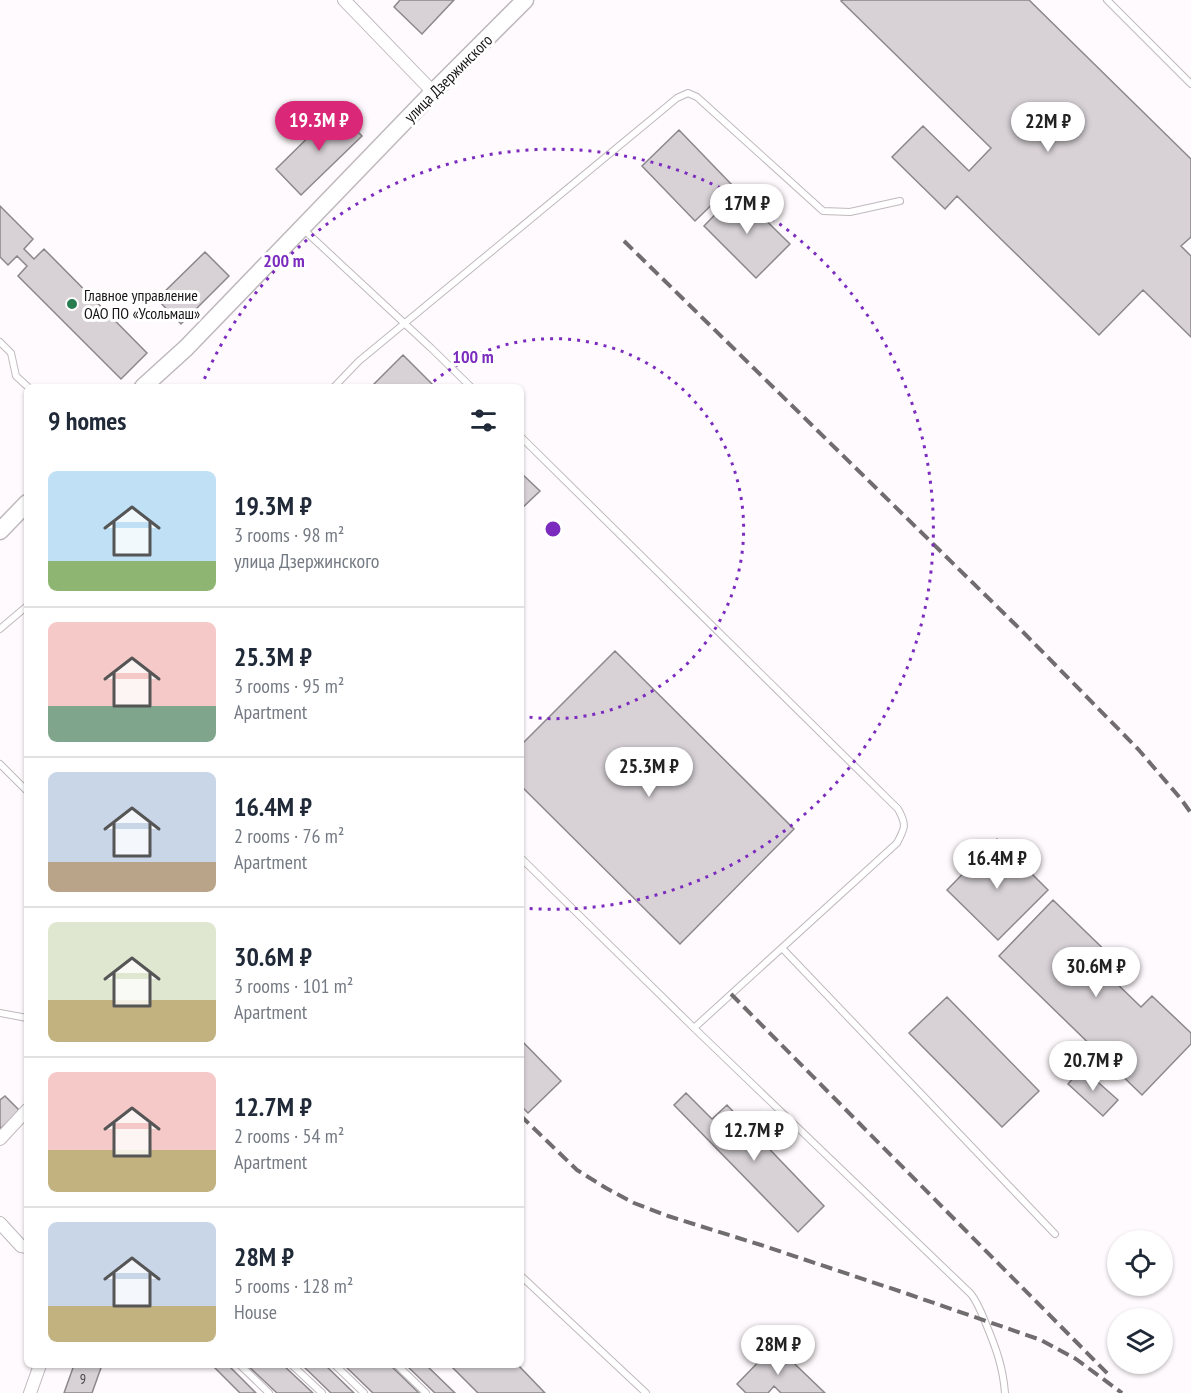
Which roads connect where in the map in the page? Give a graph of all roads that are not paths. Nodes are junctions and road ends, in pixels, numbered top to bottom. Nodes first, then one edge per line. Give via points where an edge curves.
1 (344, 0) edge
2 (525, 0) edge
3 (1107, 0) edge
4 (1191, 84) edge
5 (433, 92) junction
6 (900, 201) dead end
7 (302, 228) junction
8 (405, 323) junction
9 (0, 342) edge
10 (25, 384) edge
11 (146, 384) edge
12 (337, 384) edge
13 (468, 384) edge
14 (524, 440) edge
15 (24, 506) edge
16 (0, 531) edge
17 (24, 609) edge
18 (0, 629) edge
19 (0, 764) edge
20 (24, 788) edge
21 (524, 861) edge
22 (782, 948) junction
23 (0, 1012) edge
24 (24, 1017) edge
25 (694, 1028) junction
26 (24, 1113) edge
27 (0, 1139) edge
28 (0, 1223) edge
29 (1055, 1234) dead end
30 (24, 1246) edge
31 (524, 1279) edge
32 (39, 1368) edge
33 (243, 1368) edge
34 (295, 1368) edge
35 (338, 1368) edge
36 (400, 1368) edge
37 (30, 1393) edge
38 (269, 1393) edge
39 (322, 1393) edge
40 (364, 1393) edge
41 (426, 1393) edge
42 (646, 1393) edge
43 (1005, 1393) edge

1 - 5 street
2 - 5 street, улица Дзержинского
3 - 4 lane
5 - 7 street, улица Дзержинского
6 - 8 lane via 850,212 823,211 688,93 677,98
7 - 8 lane
7 - 11 street, улица Дзержинского
8 - 12 lane
8 - 13 lane
9 - 10 lane via 11,353 16,376
14 - 22 lane via 898,809 905,821 897,843
15 - 16 street
17 - 18 lane
19 - 20 lane
21 - 25 lane
22 - 25 lane
22 - 29 lane
23 - 24 lane
25 - 43 lane via 971,1294 999,1355
26 - 27 street
28 - 30 street
31 - 42 lane
32 - 37 street
33 - 38 lane
34 - 39 lane
35 - 40 lane
36 - 41 lane

